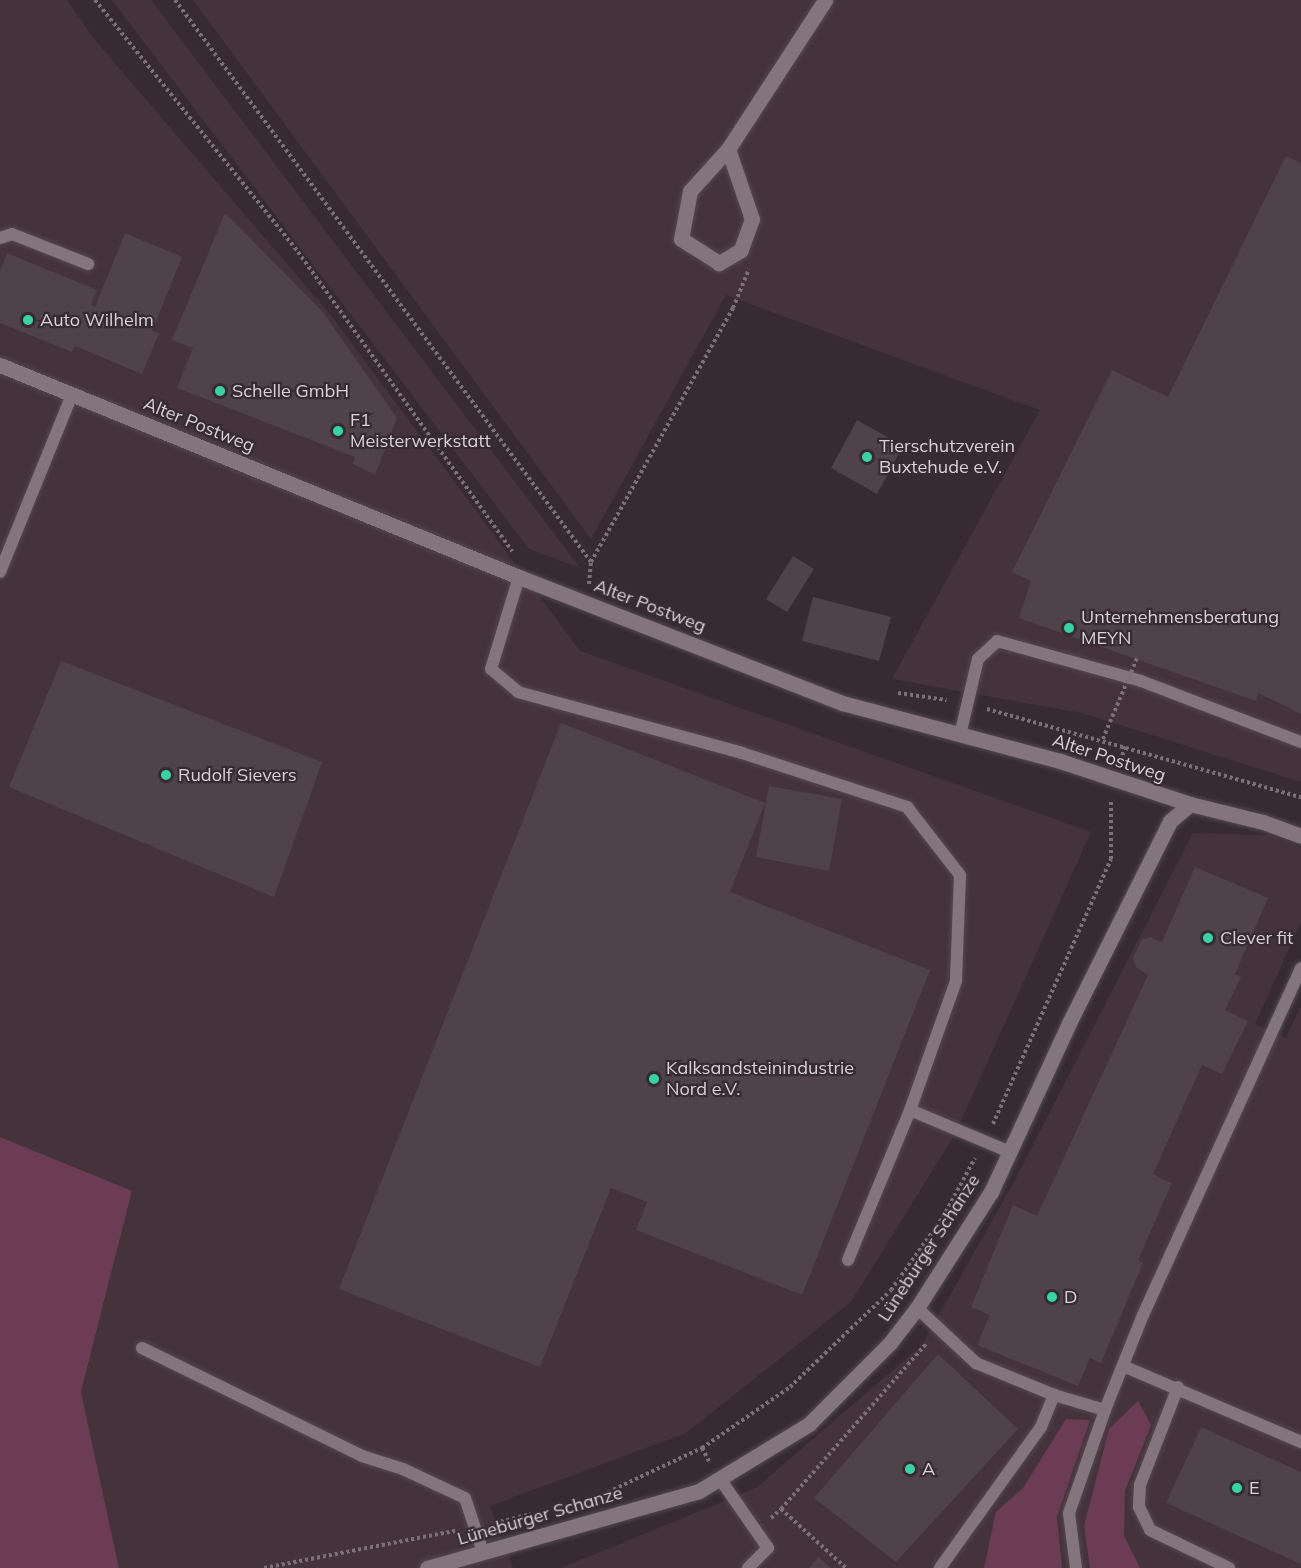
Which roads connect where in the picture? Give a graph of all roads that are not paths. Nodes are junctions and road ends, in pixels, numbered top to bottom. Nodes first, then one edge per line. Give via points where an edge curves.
1 (825, 0) edge
2 (728, 149) junction
3 (0, 238) edge
4 (88, 264) dead end
5 (0, 365) edge
6 (72, 395) junction
7 (0, 572) edge
8 (519, 577) junction
9 (960, 735) junction
10 (1301, 742) edge
11 (1190, 804) junction
12 (1301, 836) edge
13 (1301, 969) edge
14 (910, 1110) junction
15 (1010, 1152) junction
16 (848, 1260) dead end
17 (917, 1308) junction
18 (142, 1348) dead end
19 (1123, 1366) junction
20 (1178, 1387) junction
21 (1054, 1395) junction
22 (1105, 1410) junction
23 (1301, 1442) edge
24 (720, 1479) junction
25 (483, 1552) junction
26 (427, 1568) edge
27 (747, 1568) edge
28 (940, 1568) edge
29 (1076, 1568) edge
30 (1229, 1568) edge

1 - 2 street
2 - 2 street via 690,191 681,240 719,263 741,250 752,219
3 - 4 lane via 12,234
5 - 6 street, Alter Postweg
6 - 7 lane
6 - 8 street, Alter Postweg
8 - 9 street, Alter Postweg via 842,703
8 - 14 lane via 490,669 518,692 742,753 907,807 960,875 956,981
9 - 10 lane via 978,659 997,641 1142,681
9 - 11 street, Alter Postweg
11 - 12 street, Alter Postweg
11 - 15 street, Lüneburger Schanze via 1170,821 1069,1023
13 - 19 lane
14 - 15 lane
14 - 16 lane
15 - 17 street, Lüneburger Schanze via 991,1192
17 - 21 lane via 976,1363
17 - 24 street, Lüneburger Schanze via 890,1343 809,1424
18 - 25 lane via 362,1456 403,1469 465,1498
19 - 20 lane
19 - 22 lane
20 - 23 lane
20 - 30 lane via 1140,1485 1139,1507 1150,1530
21 - 22 lane
21 - 28 lane via 1041,1427
22 - 29 lane via 1069,1513
24 - 25 street, Lüneburger Schanze via 699,1491
24 - 27 lane via 768,1548
25 - 26 street, Lüneburger Schanze

